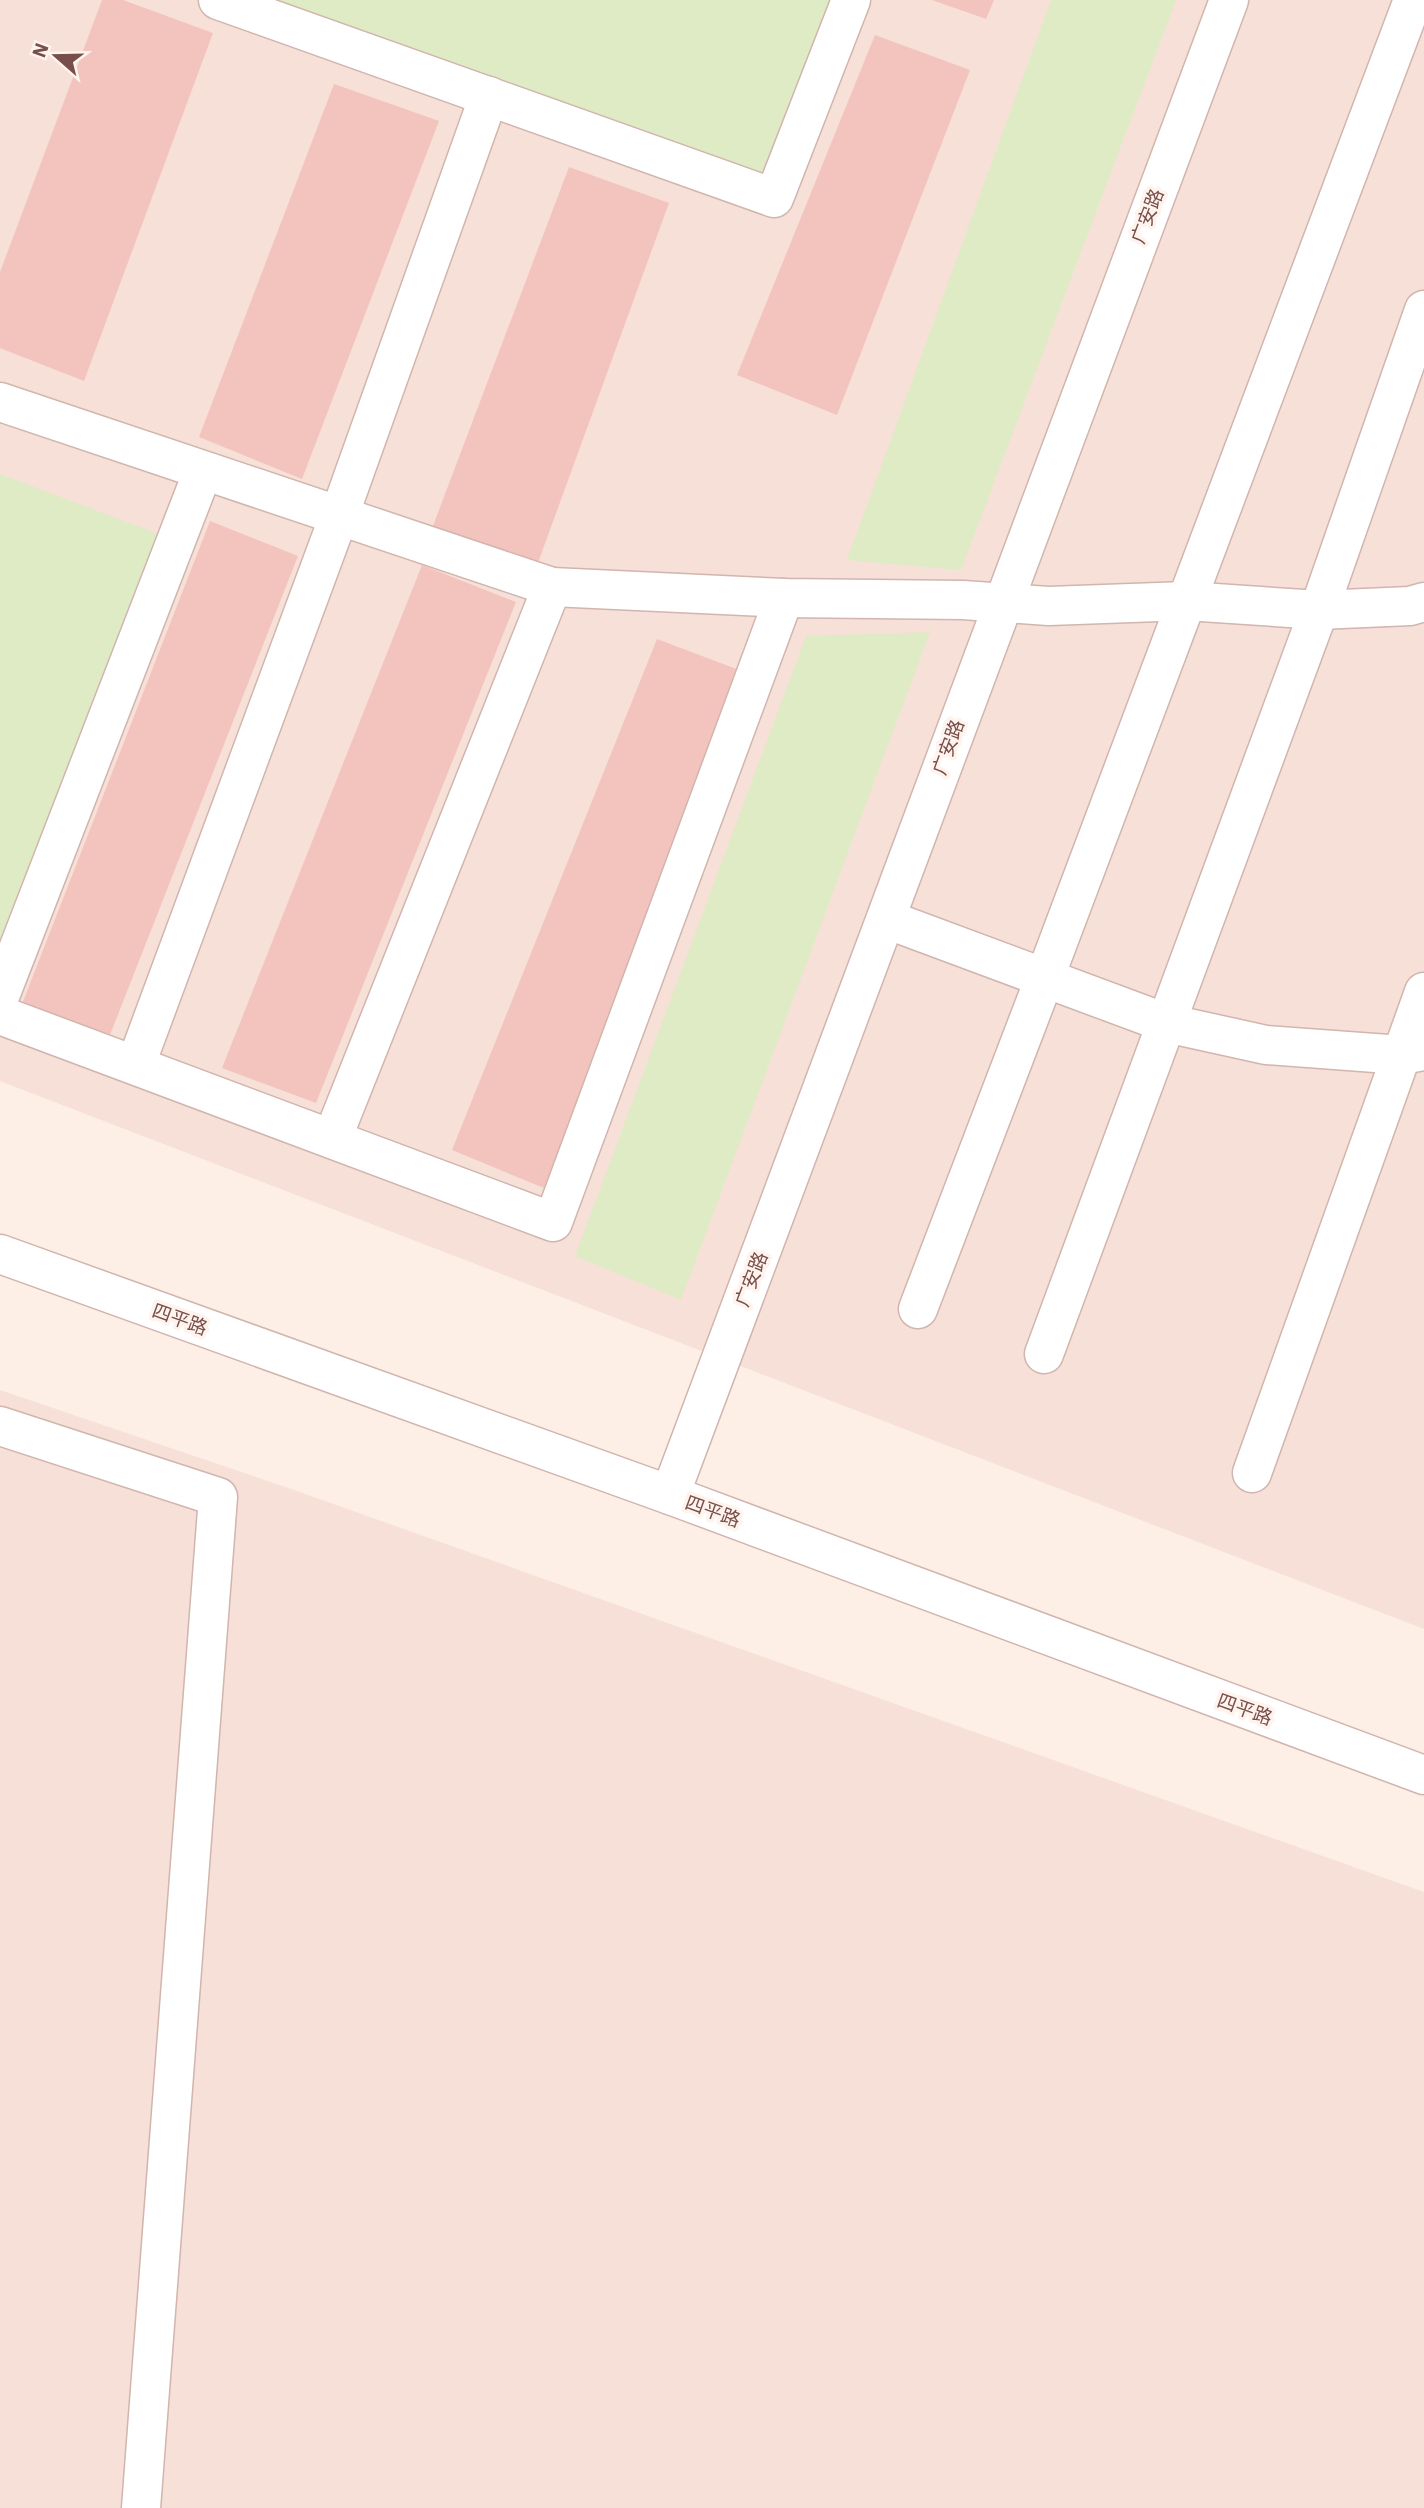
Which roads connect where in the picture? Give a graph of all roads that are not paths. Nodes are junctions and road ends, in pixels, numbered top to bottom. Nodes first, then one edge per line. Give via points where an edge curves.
1 (218, 0) edge
2 (851, 0) edge
3 (1229, 0) edge
4 (1413, 0) edge
5 (489, 96) junction
6 (1424, 310) edge
7 (0, 402) edge
8 (203, 471) junction
9 (339, 516) junction
10 (552, 587) junction
11 (784, 598) junction
12 (1186, 601) junction
13 (1001, 602) junction
14 (1424, 602) edge
15 (1319, 610) junction
16 (886, 919) junction
17 (1045, 977) junction
18 (1424, 992) edge
19 (0, 996) edge
20 (0, 1015) edge
21 (1166, 1023) junction
22 (1413, 1053) edge
23 (136, 1064) junction
24 (332, 1139) junction
25 (0, 1254) edge
26 (918, 1309) dead end
27 (1044, 1354) dead end
28 (0, 1426) edge
29 (1252, 1473) dead end
30 (670, 1495) junction
31 (1424, 1775) edge
32 (141, 2508) edge

1 - 5 street
2 - 5 street via 775,198
3 - 13 street, 广安路
4 - 12 street
5 - 9 street
6 - 15 street
7 - 8 street
8 - 9 street
8 - 19 street
9 - 10 street
9 - 23 street
10 - 11 street
10 - 24 street
11 - 13 street
11 - 24 street via 552,1222
12 - 13 street via 1049,606
12 - 15 street
12 - 17 street
13 - 16 street, 广安路
14 - 15 street
15 - 21 street
16 - 17 street
16 - 30 street, 广安路
17 - 21 street
17 - 26 street
18 - 22 street
20 - 23 street
21 - 22 street via 1266,1045
21 - 27 street
22 - 29 street
23 - 24 street
25 - 30 street, 四平路
28 - 32 street via 218,1497
30 - 31 street, 四平路

